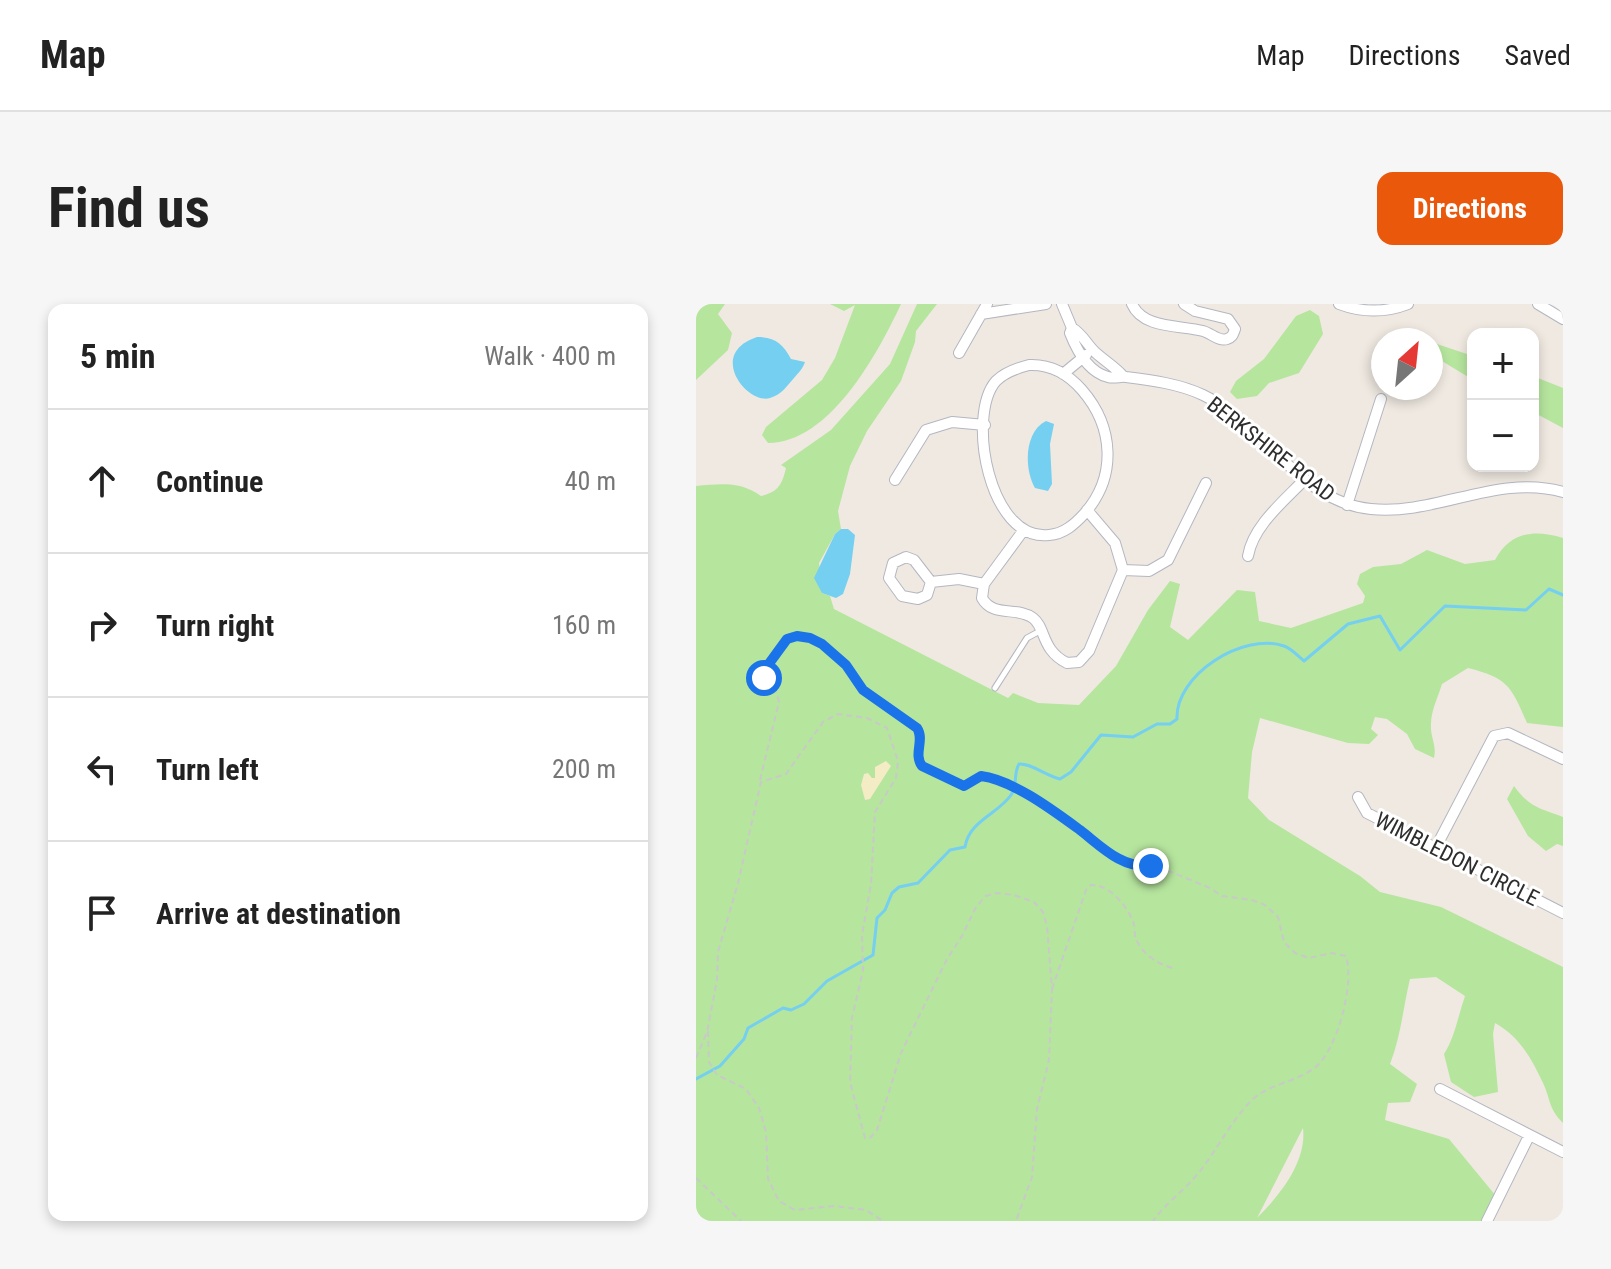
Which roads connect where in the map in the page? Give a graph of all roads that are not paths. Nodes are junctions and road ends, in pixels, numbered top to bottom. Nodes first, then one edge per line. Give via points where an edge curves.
1 (987, 304) edge
2 (1046, 304) edge
3 (1062, 304) edge
4 (1132, 304) edge
5 (1184, 304) edge
6 (1339, 304) edge
7 (1408, 304) edge
8 (1538, 304) edge
9 (1008, 307) edge
10 (981, 314) junction
11 (1563, 319) edge
12 (1072, 328) junction
13 (1094, 351) junction
14 (959, 353) dead end
15 (1084, 360) junction
16 (1063, 374) junction
17 (1123, 376) junction
18 (1075, 382) junction
19 (1381, 400) edge
20 (985, 425) junction
21 (895, 480) dead end
22 (1304, 480) junction
23 (1206, 483) dead end
24 (1563, 492) edge
25 (1347, 505) junction
26 (1087, 510) junction
27 (1023, 531) junction
28 (1248, 556) dead end
29 (1123, 570) junction
30 (931, 582) junction
31 (984, 584) junction
32 (1040, 631) junction
33 (995, 688) dead end
34 (1563, 759) edge
35 (1358, 797) dead end
36 (1435, 849) junction
37 (1563, 913) edge
38 (1440, 1089) dead end
39 (1529, 1136) junction
40 (1563, 1152) edge
41 (1487, 1221) edge

1 - 10 street
2 - 9 street
3 - 12 street
4 - 5 street via 1141,316 1159,324 1226,340 1233,335 1228,319
6 - 7 street via 1377,311
8 - 11 street
9 - 10 street
10 - 14 street
12 - 13 street
12 - 15 street
13 - 15 street
13 - 17 street
15 - 16 street
15 - 17 street, BERKSHIRE ROAD via 1109,378
15 - 18 street
16 - 18 street
16 - 20 street via 1035,365 1005,374 992,387
17 - 22 street, BERKSHIRE ROAD via 1204,395
18 - 26 street via 1098,413 1109,450 1105,479
19 - 25 street
20 - 21 street via 952,422 926,430
20 - 27 street via 986,461 996,496
22 - 25 street, BERKSHIRE ROAD
22 - 28 street via 1259,529
23 - 29 street via 1168,560 1149,571
24 - 25 street, BERKSHIRE ROAD via 1528,486 1398,509
26 - 27 street via 1058,534
26 - 29 street via 1115,543
27 - 31 street
29 - 32 street via 1084,658 1073,663 1061,660
30 - 30 street via 914,560 901,558 890,567 889,578 908,598 923,598
30 - 31 street via 959,579
31 - 32 street via 982,598 988,607 1032,618
32 - 33 lane via 1027,638
34 - 36 street via 1508,733 1498,734
35 - 36 street, WIMBLEDON CIRCLE via 1367,813
36 - 37 street, WIMBLEDON CIRCLE
38 - 39 street
39 - 40 street
39 - 41 street

